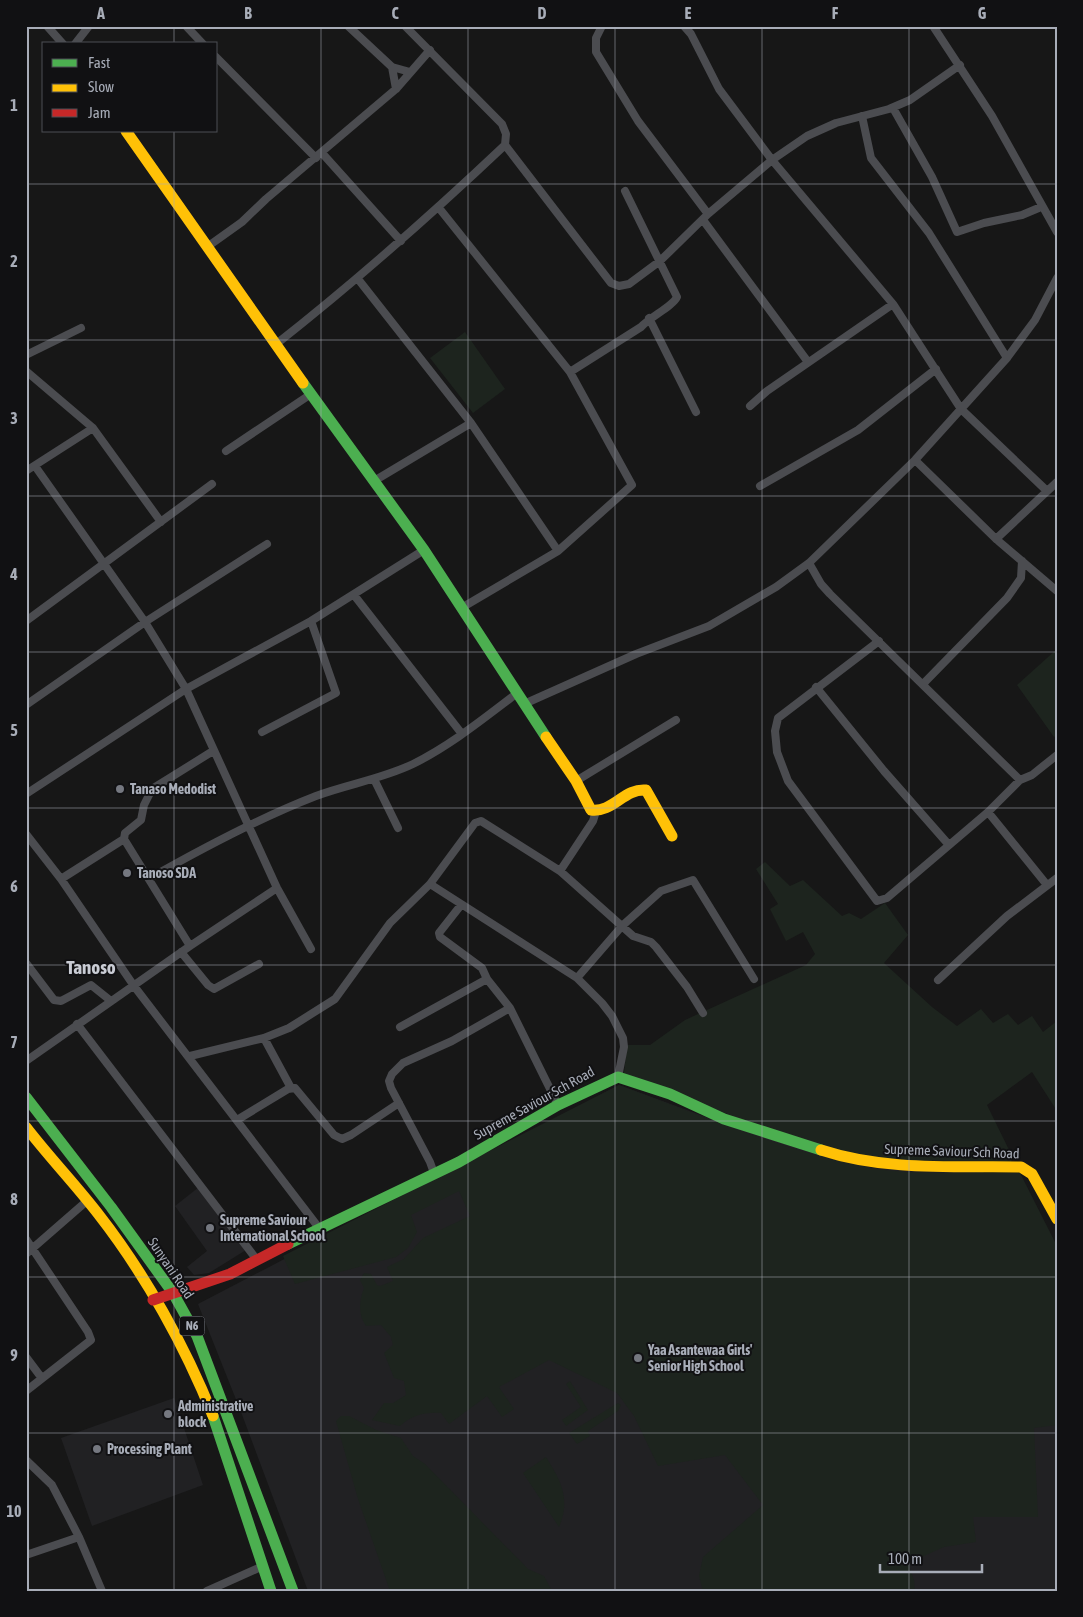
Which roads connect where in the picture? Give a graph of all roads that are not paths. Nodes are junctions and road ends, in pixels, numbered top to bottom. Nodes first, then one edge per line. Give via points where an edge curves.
1 (47, 26) edge
2 (89, 26) edge
3 (186, 26) edge
4 (348, 26) edge
5 (405, 26) edge
6 (602, 26) edge
7 (684, 26) edge
8 (934, 26) edge
9 (61, 42) edge
10 (77, 42) edge
11 (201, 42) edge
12 (430, 50) junction
13 (218, 59) edge
14 (960, 66) junction
15 (392, 67) junction
16 (410, 72) junction
17 (396, 89) junction
18 (893, 108) junction
19 (862, 116) junction
20 (127, 132) edge
21 (505, 145) junction
22 (319, 155) junction
23 (772, 160) junction
24 (625, 191) dead end
25 (1041, 207) junction
26 (439, 208) junction
27 (705, 217) junction
28 (1057, 232) edge
29 (401, 241) junction
30 (207, 247) junction
31 (660, 261) junction
32 (1057, 278) edge
33 (358, 279) junction
34 (892, 304) junction
35 (650, 318) junction
36 (82, 328) dead end
37 (275, 345) junction
38 (26, 356) edge
39 (1007, 358) junction
40 (808, 362) junction
41 (936, 369) junction
42 (26, 371) edge
43 (570, 372) junction
44 (311, 394) junction
45 (750, 406) dead end
46 (961, 409) junction
47 (696, 412) dead end
48 (470, 423) junction
49 (94, 428) junction
50 (226, 452) dead end
51 (915, 460) junction
52 (35, 466) junction
53 (26, 471) edge
54 (374, 481) junction
55 (1057, 482) edge
56 (212, 484) dead end
57 (760, 486) dead end
58 (1046, 490) junction
59 (161, 522) junction
60 (996, 539) junction
61 (267, 544) dead end
62 (424, 550) junction
63 (558, 551) junction
64 (1022, 561) junction
65 (809, 562) junction
66 (104, 565) junction
67 (1057, 591) edge
68 (354, 595) junction
69 (463, 607) junction
70 (26, 621) edge
71 (310, 621) junction
72 (145, 622) junction
73 (879, 641) junction
74 (923, 684) junction
75 (816, 687) junction
76 (186, 689) junction
77 (516, 694) junction
78 (524, 704) junction
79 (26, 705) edge
80 (676, 720) dead end
81 (262, 732) dead end
82 (462, 734) junction
83 (213, 751) junction
84 (1057, 755) edge
85 (374, 779) junction
86 (1020, 780) junction
87 (576, 781) junction
88 (26, 794) edge
89 (988, 812) junction
90 (595, 816) junction
91 (250, 826) junction
92 (398, 828) dead end
93 (26, 834) edge
94 (672, 836) dead end
95 (124, 840) junction
96 (949, 845) junction
97 (560, 871) junction
98 (150, 878) junction
99 (1057, 878) edge
100 (61, 879) junction
101 (430, 884) junction
102 (1047, 885) junction
103 (277, 888) junction
104 (461, 905) junction
105 (622, 926) junction
106 (190, 946) junction
107 (311, 950) dead end
108 (181, 952) junction
109 (26, 963) edge
110 (259, 964) dead end
111 (577, 978) junction
112 (487, 979) junction
113 (754, 979) dead end
114 (938, 980) dead end
115 (134, 986) junction
116 (111, 1001) junction
117 (510, 1008) junction
118 (702, 1013) dead end
119 (77, 1024) junction
120 (400, 1027) dead end
121 (264, 1038) junction
122 (190, 1056) junction
123 (26, 1061) edge
124 (618, 1077) junction
125 (292, 1088) junction
126 (26, 1097) edge
127 (399, 1103) junction
128 (558, 1105) junction
129 (237, 1120) junction
130 (27, 1130) edge
131 (434, 1173) junction
132 (88, 1200) junction
133 (1052, 1200) edge
134 (1057, 1219) edge
135 (319, 1228) junction
136 (26, 1240) edge
137 (33, 1248) junction
138 (26, 1254) edge
139 (257, 1260) junction
140 (173, 1293) junction
141 (153, 1300) junction
142 (26, 1357) edge
143 (41, 1377) junction
144 (26, 1391) edge
145 (26, 1460) edge
146 (79, 1537) junction
147 (26, 1555) edge
148 (263, 1566) junction
149 (102, 1591) edge
150 (207, 1591) edge
151 (271, 1591) edge
152 (294, 1591) edge

1 - 9 street
2 - 10 street
3 - 11 street
4 - 15 street
5 - 12 street
6 - 27 street via 596,38 596,52
7 - 23 street via 719,89
8 - 14 street
12 - 16 street
12 - 21 street via 502,124 506,134
13 - 22 street
14 - 18 street
14 - 25 street via 992,116
15 - 16 street
15 - 17 street
16 - 17 street
17 - 22 street
18 - 19 street
18 - 25 street via 932,177 957,232
19 - 23 street via 822,128
19 - 39 street via 871,158 929,233
20 - 30 street
21 - 26 street
21 - 31 street via 611,283 619,286 629,284
22 - 29 street
22 - 30 street via 242,222
23 - 27 street
23 - 34 street
24 - 31 street
25 - 28 street
26 - 29 street
26 - 43 street
27 - 31 street
27 - 40 street
29 - 33 street
30 - 37 street
31 - 35 street via 678,297
32 - 39 street via 1035,320
33 - 37 street
33 - 48 street
34 - 40 street
34 - 41 street
35 - 43 street
35 - 47 street
36 - 38 street
37 - 44 street
39 - 46 street
40 - 45 street
41 - 46 street
41 - 57 street via 858,430
42 - 49 street
43 - 63 street via 632,485
44 - 50 street
44 - 54 street
46 - 51 street
46 - 58 street
48 - 54 street
48 - 63 street
49 - 52 street
49 - 59 street
51 - 60 street
51 - 65 street
52 - 53 street
52 - 66 street
54 - 62 street
55 - 58 street
56 - 59 street
58 - 60 street
59 - 66 street
60 - 64 street
61 - 72 street
62 - 68 street
62 - 69 street
63 - 69 street
64 - 67 street
64 - 74 street via 1019,583 1007,598
65 - 73 street via 821,584
65 - 78 street via 776,587 709,626 636,654
66 - 70 street
66 - 72 street
68 - 71 street
68 - 82 street
69 - 77 street
71 - 76 street
71 - 81 street via 336,693
72 - 76 street
72 - 79 street
73 - 74 street
73 - 75 street
74 - 86 street
75 - 96 street
75 - 96 street via 778,718 775,731 777,752 788,781 876,901 888,898
76 - 83 street
76 - 88 street
77 - 78 street
77 - 82 street
78 - 87 street
80 - 87 street
82 - 85 street via 412,764
83 - 91 street
83 - 95 street via 152,789 141,820 125,832
84 - 86 street via 1032,775
85 - 91 street via 317,796
85 - 92 street
86 - 89 street
87 - 90 street
89 - 96 street
89 - 102 street
90 - 94 street via 635,790 646,790
90 - 97 street
91 - 98 street via 202,848
91 - 103 street
93 - 100 street
95 - 98 street
95 - 100 street
97 - 101 street via 481,821 475,823
97 - 105 street
98 - 106 street
99 - 102 street
100 - 115 street
101 - 104 street
101 - 121 street via 390,922 335,999 289,1028
102 - 114 street via 1007,916
103 - 106 street
103 - 107 street
104 - 111 street
104 - 112 street via 442,928 440,937 482,968
105 - 111 street
105 - 113 street via 660,891 693,880
105 - 118 street via 633,936 656,947 687,987
106 - 108 street
108 - 110 street via 214,989
108 - 115 street
109 - 116 street via 54,1000 61,1002 91,985
111 - 124 street via 612,1016 623,1038
112 - 117 street
112 - 120 street
115 - 116 street
115 - 122 street
116 - 119 street
117 - 127 street via 396,1068 389,1081
117 - 128 street
119 - 123 street
119 - 139 street
121 - 122 street
121 - 125 street
122 - 129 street
124 - 128 street, Supreme Saviour Sch Road
124 - 133 street, Supreme Saviour Sch Road via 670,1094 724,1119 846,1158 899,1165 1021,1167 1032,1174
125 - 127 street via 298,1089 334,1135 342,1139
125 - 129 street
126 - 140 street, Sunyani Road / N6
127 - 131 street
128 - 131 street, Supreme Saviour Sch Road
129 - 135 street
130 - 132 street, N6
131 - 135 street, Supreme Saviour Sch Road
132 - 137 street
132 - 141 street, N6
133 - 134 street, Supreme Saviour Sch Road
135 - 139 street, Supreme Saviour Sch Road
136 - 137 street
137 - 138 street
137 - 143 street via 91,1337 86,1346
139 - 140 street, Supreme Saviour Sch Road via 230,1274
140 - 141 street, Supreme Saviour Sch Road
140 - 152 street, Sunyani Road / N6 via 197,1336
141 - 148 street, N6 via 185,1357 222,1438
142 - 143 street
143 - 144 street
145 - 146 street via 52,1485
146 - 147 street
146 - 149 street
148 - 150 street
148 - 151 street, N6

